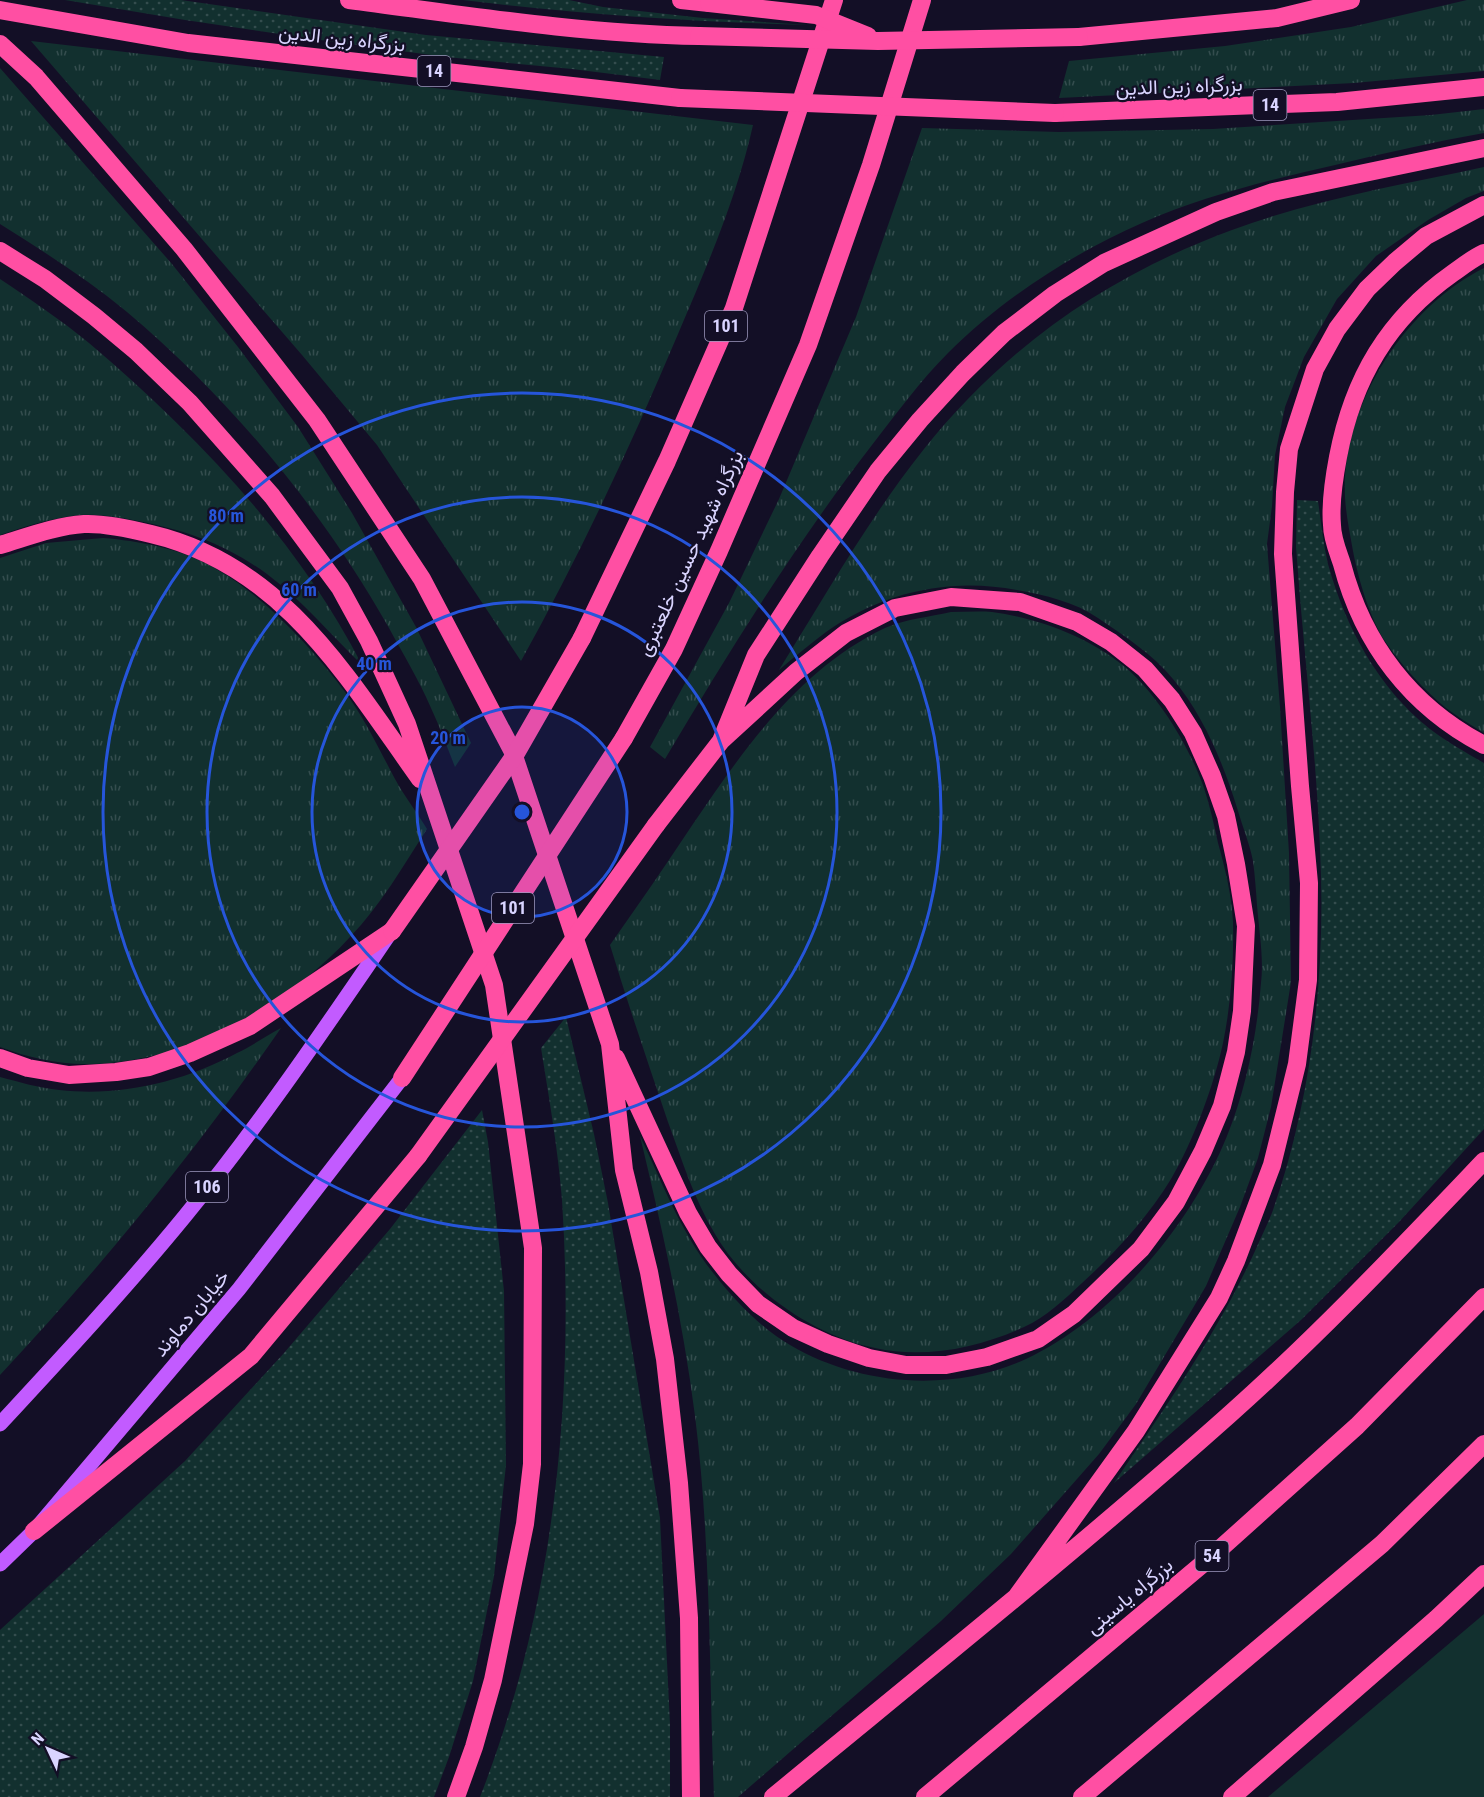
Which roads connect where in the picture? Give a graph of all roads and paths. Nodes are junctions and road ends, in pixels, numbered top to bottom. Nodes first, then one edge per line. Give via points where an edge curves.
1 (349, 0) edge
2 (681, 0) edge
3 (834, 0) edge
4 (922, 0) edge
5 (1351, 0) edge
6 (0, 10) edge
7 (878, 40) junction
8 (0, 44) edge
9 (1484, 87) edge
10 (1484, 148) edge
11 (1484, 205) edge
12 (0, 251) edge
13 (1484, 253) edge
14 (0, 545) edge
15 (721, 741) junction
16 (1484, 745) edge
17 (432, 795) junction
18 (392, 931) junction
19 (610, 1044) junction
20 (0, 1058) edge
21 (402, 1078) joint
22 (1484, 1161) edge
23 (1484, 1297) edge
24 (0, 1424) edge
25 (1484, 1444) edge
26 (34, 1531) junction
27 (0, 1564) edge
28 (1484, 1574) edge
29 (1017, 1596) junction
30 (456, 1797) edge
31 (691, 1797) edge
32 (773, 1797) edge
33 (925, 1797) edge
34 (1082, 1797) edge
35 (1232, 1797) edge

1 - 7 highway, بزرگراه زین الدین, bridge via 657,36
2 - 7 highway, bridge via 816,15
3 - 18 highway, 101, bridge via 734,308 667,461 582,638 515,755
4 - 21 highway, بزرگراه شهید حسین خلعتبری / 101, bridge via 871,165 808,345 679,638 624,738
5 - 7 highway, بزرگراه زین الدین, bridge via 1277,18 1079,37
6 - 9 highway, بزرگراه زین الدین / 14, bridge via 188,43 680,98 1055,113 1337,102
8 - 19 highway via 36,77 184,249 317,420 422,579 512,750
10 - 15 highway via 1273,192 1216,212 1104,263 1004,333 934,404 878,471 756,655
11 - 29 highway via 1426,236 1388,268 1336,329 1315,369 1289,449 1283,554 1309,883 1308,980 1297,1064 1272,1165 1219,1298 1136,1431
12 - 17 highway via 45,279 136,351 190,403 272,496 340,588 369,641 407,723
13 - 16 highway via 1434,286 1394,326 1366,367 1344,423 1332,526 1362,623 1388,666 1461,733
14 - 17 highway via 85,524 166,537 237,569 286,606 335,659
15 - 19 highway via 796,672 846,633 895,609 951,597 1020,602 1077,622 1111,642 1145,669 1172,700 1193,734 1226,816 1246,926 1242,1011 1222,1106 1176,1202 1141,1249 1074,1314 1038,1339 987,1357 946,1365 906,1365 869,1358 793,1328 758,1304 729,1274 688,1213
15 - 26 highway, bridge via 418,1156 251,1356
17 - 30 highway via 494,985 532,1248 532,1464 525,1524 493,1680
18 - 20 highway via 250,1026 159,1064 69,1075 28,1068
18 - 24 main road, 106 via 282,1090 184,1216
19 - 31 highway via 624,1170 666,1359 680,1483 689,1618
21 - 26 main road, خیابان دماوند via 239,1289
22 - 29 highway via 1349,1302 1246,1398
23 - 33 highway, بزرگراه یاسینی / 54 via 1357,1426 1229,1541
25 - 34 highway via 1382,1544
26 - 27 main road, خیابان دماوند
28 - 35 highway
29 - 32 highway

